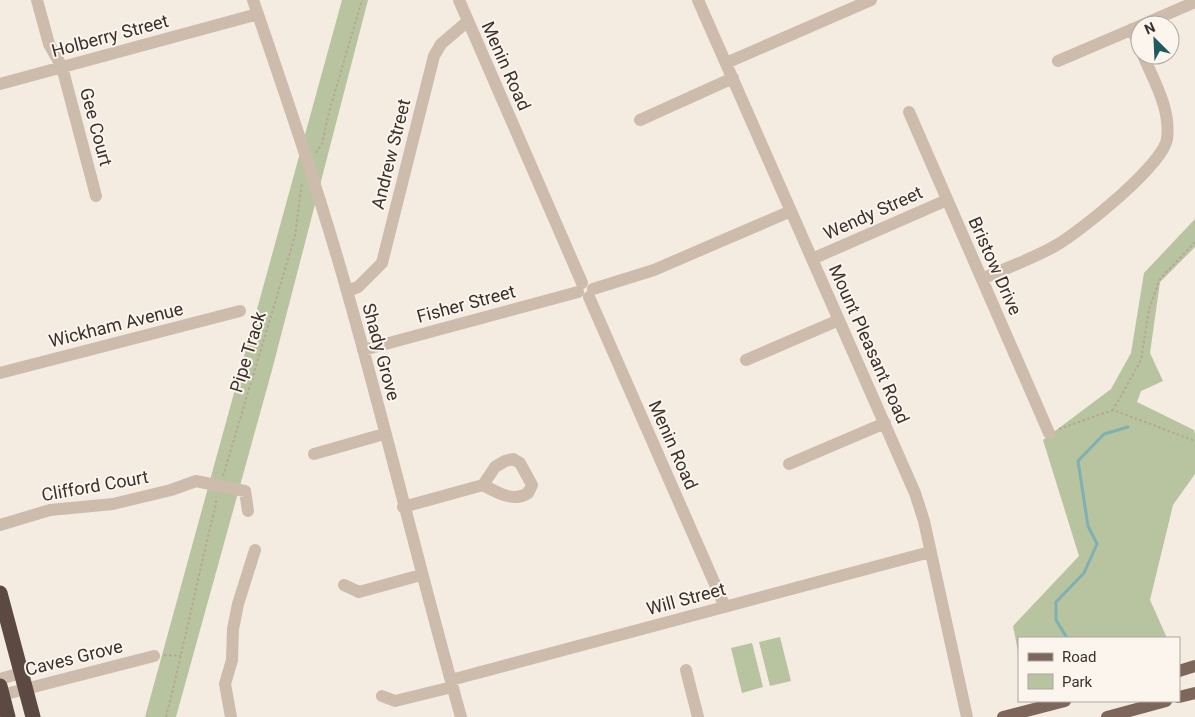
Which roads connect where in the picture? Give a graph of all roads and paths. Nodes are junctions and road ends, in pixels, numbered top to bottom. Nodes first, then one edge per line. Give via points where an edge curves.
1 (37, 0) edge
2 (253, 0) edge
3 (362, 0) edge
4 (458, 0) edge
5 (698, 0) edge
6 (866, 1) edge
7 (1195, 2) edge
8 (258, 14) junction
9 (1165, 15) edge
10 (468, 21) junction
11 (1130, 30) edge
12 (1058, 61) dead end
13 (726, 63) junction
14 (1147, 65) edge
15 (62, 68) junction
16 (733, 78) junction
17 (0, 84) edge
18 (909, 112) dead end
19 (640, 120) dead end
20 (309, 165) junction
21 (96, 196) dead end
22 (947, 200) junction
23 (791, 211) junction
24 (1195, 242) edge
25 (812, 259) junction
26 (982, 279) junction
27 (586, 290) junction
28 (347, 291) junction
29 (240, 311) dead end
30 (839, 320) junction
31 (363, 350) junction
32 (746, 360) dead end
33 (0, 372) edge
34 (1113, 410) junction
35 (885, 423) junction
36 (1049, 433) joint
37 (384, 434) junction
38 (1195, 442) edge
39 (314, 454) dead end
40 (789, 464) dead end
41 (483, 485) dead end
42 (218, 486) junction
43 (403, 507) junction
44 (248, 511) dead end
45 (0, 525) edge
46 (255, 550) dead end
47 (930, 552) junction
48 (421, 575) junction
49 (344, 585) dead end
50 (0, 593) edge
51 (725, 607) junction
52 (154, 656) joint
53 (182, 656) junction
54 (1195, 666) edge
55 (686, 670) dead end
56 (1180, 671) edge
57 (21, 673) junction
58 (0, 679) edge
59 (452, 683) junction
60 (25, 689) junction
61 (1, 691) edge
62 (1195, 693) edge
63 (382, 696) dead end
64 (1180, 697) edge
65 (1061, 702) edge
66 (1162, 702) edge
67 (8, 717) edge
68 (33, 717) edge
69 (166, 717) edge
70 (231, 717) edge
71 (461, 717) edge
72 (698, 717) edge
73 (967, 717) edge
74 (1003, 717) edge
75 (1107, 717) edge

1 - 15 street, Gee Court via 49,44
2 - 8 street, Shady Grove
3 - 20 path, Pipe Track via 322,144
4 - 10 street, Menin Road
5 - 13 street, Mount Pleasant Road
6 - 13 street
7 - 9 street
8 - 15 street, Holberry Street
8 - 20 street, Shady Grove
10 - 27 street, Menin Road
10 - 28 street, Andrew Street via 441,44 434,56 382,263 358,287
11 - 12 street
13 - 16 street, Mount Pleasant Road
14 - 26 street via 1166,107 1167,140 1152,164 1130,187 1055,246
15 - 17 street, Holberry Street
15 - 21 street, Gee Court
16 - 19 street
16 - 23 street, Mount Pleasant Road
18 - 22 street, Bristow Drive
20 - 28 street, Shady Grove
20 - 42 path, Pipe Track via 303,169 295,236
22 - 25 street, Wendy Street
22 - 26 street, Bristow Drive
23 - 25 street, Mount Pleasant Road
23 - 27 street, Fisher Street via 654,270
24 - 34 path via 1160,279 1149,309 1141,360
25 - 30 street, Mount Pleasant Road
26 - 36 street, Bristow Drive
27 - 31 street, Fisher Street
27 - 51 street, Menin Road
28 - 31 street, Shady Grove
29 - 33 street, Wickham Avenue
30 - 32 street
30 - 35 street, Mount Pleasant Road
31 - 37 street, Shady Grove
34 - 36 path
34 - 38 path
35 - 40 street
35 - 47 street, Mount Pleasant Road via 915,493
37 - 39 street
37 - 43 street, Shady Grove
41 - 43 street
42 - 44 street via 245,491
42 - 45 street, Clifford Court via 196,481 113,504 50,510
42 - 53 path, Pipe Track
43 - 48 street, Shady Grove
46 - 70 street via 238,604 232,660 224,690
47 - 51 street, Will Street
47 - 73 street, Mount Pleasant Road
48 - 49 street via 359,592
48 - 59 street, Shady Grove
50 - 57 highway
51 - 59 street, Will Street
52 - 53 path
52 - 60 street, Caves Grove
53 - 69 path, Pipe Track
54 - 56 main road
55 - 72 street
57 - 58 street
57 - 60 highway
59 - 63 street, Will Street via 395,701
59 - 71 street, Shady Grove
60 - 61 street, Caves Grove
60 - 68 highway
61 - 67 highway
62 - 64 main road
65 - 74 main road
66 - 75 main road

